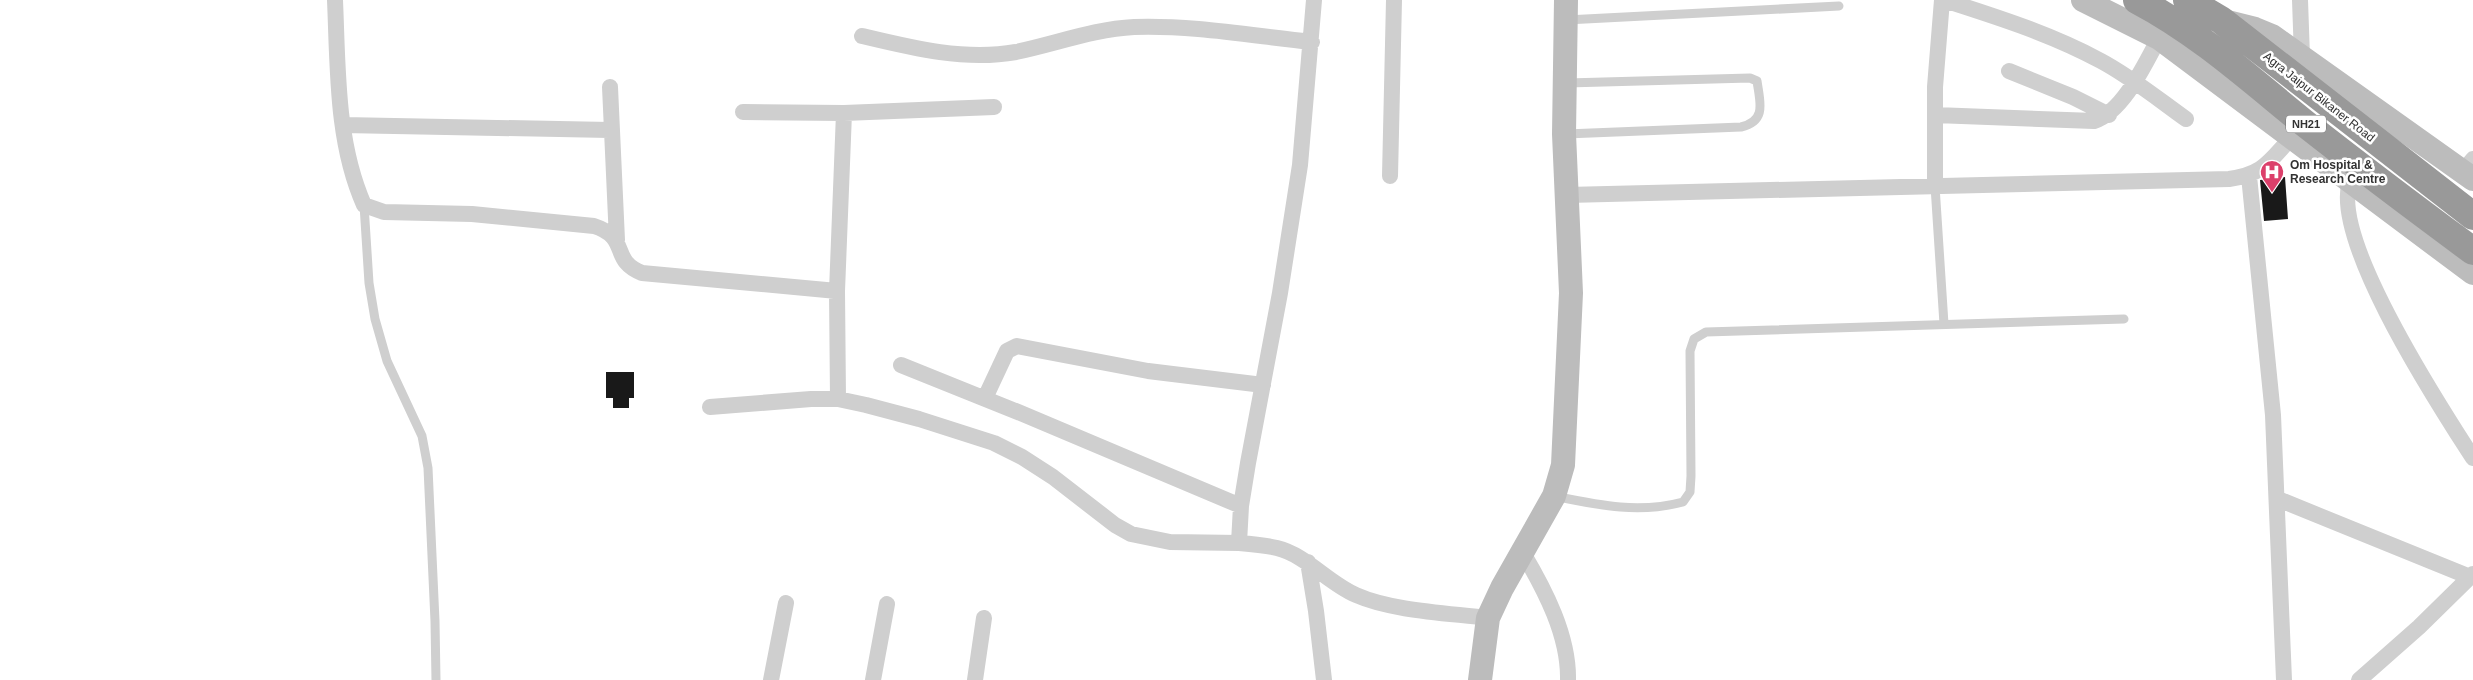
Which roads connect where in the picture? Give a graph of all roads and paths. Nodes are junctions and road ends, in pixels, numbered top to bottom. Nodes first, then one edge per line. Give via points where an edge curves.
1 (335, 0) edge
2 (1314, 0) edge
3 (1394, 0) edge
4 (1771, 0) edge
5 (1943, 0) edge
6 (2083, 0) edge
7 (2138, 0) edge
8 (2187, 0) edge
9 (2300, 0) edge
10 (1839, 6) dead end
11 (1566, 10) edge
12 (1771, 10) junction
13 (2221, 20) junction
14 (862, 36) dead end
15 (2159, 38) junction
16 (1312, 42) junction
17 (2302, 57) junction
18 (2008, 71) dead end
19 (2134, 82) junction
20 (1564, 83) junction
21 (610, 87) dead end
22 (994, 107) dead end
23 (743, 112) dead end
24 (844, 113) junction
25 (1935, 115) junction
26 (2109, 115) junction
27 (2186, 119) dead end
28 (343, 125) junction
29 (610, 130) junction
30 (1564, 134) junction
31 (2293, 136) junction
32 (2470, 170) edge
33 (2354, 174) junction
34 (1390, 176) dead end
35 (2249, 176) junction
36 (1935, 186) junction
37 (1567, 195) junction
38 (364, 205) junction
39 (2473, 216) edge
40 (617, 240) junction
41 (2473, 251) edge
42 (2473, 273) edge
43 (837, 291) junction
44 (2124, 319) dead end
45 (1944, 324) junction
46 (900, 365) dead end
47 (1262, 385) junction
48 (985, 398) junction
49 (838, 399) junction
50 (710, 408) dead end
51 (2473, 458) edge
52 (1554, 496) junction
53 (2278, 499) junction
54 (1241, 506) junction
55 (1239, 543) junction
56 (1523, 553) junction
57 (1308, 562) junction
58 (2471, 576) edge
59 (786, 603) dead end
60 (887, 604) dead end
61 (984, 618) dead end
62 (1488, 618) junction
63 (436, 680) edge
64 (771, 680) edge
65 (873, 680) edge
66 (975, 680) edge
67 (1324, 680) edge
68 (1480, 680) edge
69 (1568, 680) edge
70 (2284, 680) edge
71 (2359, 680) edge

1 - 28 street
2 - 16 street
3 - 34 street
4 - 12 lane
5 - 19 street via 2062,41
5 - 25 street via 1935,78
6 - 15 street
7 - 33 highway, NH21 via 2212,49
8 - 13 highway, Agra Jaipur Bikaner Road / NH21
9 - 17 street
10 - 12 lane
11 - 12 lane
11 - 20 street
13 - 17 street via 2272,36
13 - 39 highway, Agra Jaipur Bikaner Road / NH21
14 - 16 street via 912,48 982,55 1014,52 1133,27
15 - 19 street
15 - 31 street
16 - 47 street via 1299,175
17 - 32 street
18 - 26 street
19 - 26 street
19 - 27 street
20 - 30 street
20 - 30 lane via 1750,78 1757,81 1760,107 1758,118 1752,125 1741,127
21 - 29 street
22 - 24 street
23 - 24 street
24 - 43 street
25 - 26 street via 2094,121
25 - 36 street
28 - 29 street
28 - 38 street via 353,180
29 - 40 street
30 - 37 street
31 - 33 street
31 - 35 street via 2261,170
33 - 41 highway, NH21
33 - 42 street
33 - 51 street via 2348,213 2355,241 2412,362
35 - 36 street
35 - 53 street
36 - 37 street
36 - 45 lane
37 - 52 street via 1571,293 1569,368 1563,465
38 - 40 street via 384,212 565,221 606,230
38 - 63 lane via 369,283 375,319 387,361 422,436 428,468
40 - 43 street via 623,261 629,268 642,273
43 - 49 street
44 - 45 lane
45 - 52 lane via 1706,332 1694,339 1690,352 1691,476 1690,492 1683,502 1665,507 1608,508
46 - 48 street
47 - 48 street via 1148,372 1017,346 1006,351
47 - 54 street
48 - 54 street
49 - 50 street
49 - 55 street via 919,419 994,443 1053,477 1130,534 1170,542
52 - 56 street
53 - 58 street
53 - 70 street
54 - 55 street
55 - 57 street via 1279,548
56 - 62 street
56 - 69 street via 1539,580 1564,644
57 - 62 street via 1333,583 1358,596 1387,604
57 - 67 street
58 - 71 street
59 - 64 street
60 - 65 street
61 - 66 street
62 - 68 street

